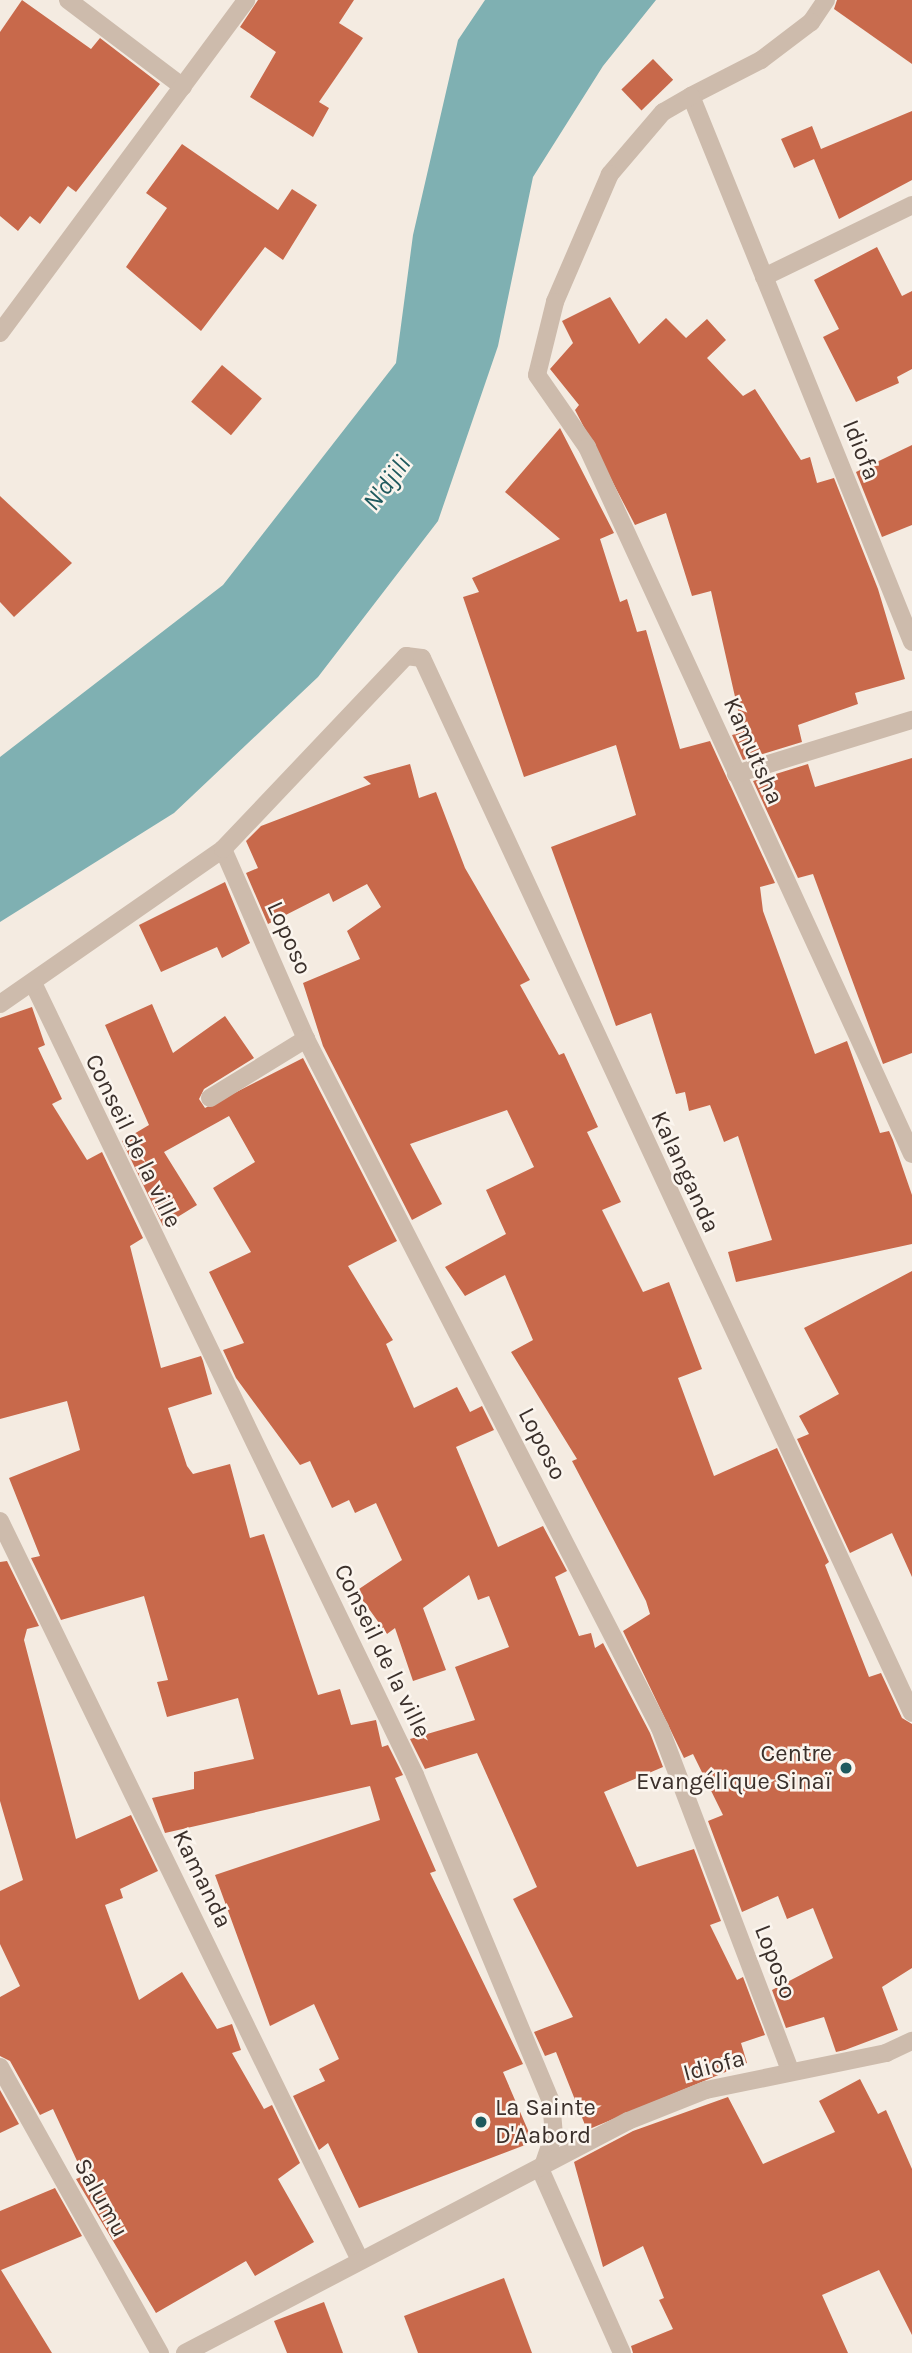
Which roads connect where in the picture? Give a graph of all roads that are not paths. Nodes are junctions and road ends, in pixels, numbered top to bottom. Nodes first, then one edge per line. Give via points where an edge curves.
1 (68, 0) edge
2 (246, 0) edge
3 (826, 0) edge
4 (183, 87) junction
5 (691, 96) junction
6 (912, 205) edge
7 (764, 277) junction
8 (0, 333) edge
9 (912, 642) edge
10 (912, 720) edge
11 (736, 774) junction
12 (223, 849) junction
13 (34, 985) junction
14 (0, 1004) edge
15 (306, 1039) junction
16 (210, 1098) dead end
17 (912, 1154) edge
18 (0, 1521) edge
19 (912, 1713) edge
20 (912, 2041) edge
21 (0, 2067) edge
22 (791, 2072) junction
23 (541, 2171) junction
24 (359, 2258) junction
25 (160, 2353) edge
26 (185, 2353) edge
27 (622, 2353) edge

1 - 4 street
2 - 4 street
3 - 5 street via 811,22 761,60
4 - 8 street
5 - 7 street, Idiofa
5 - 11 street, Kamutsha via 663,112 610,174 555,302 537,374 587,447
6 - 7 street
7 - 9 street, Idiofa
10 - 11 street
11 - 17 street, Kamutsha
12 - 13 street
12 - 15 street, Loposo
12 - 19 street, Kalanganda via 414,654 422,659
13 - 14 street
13 - 23 street, Conseil de la ville via 415,1775 551,2101 554,2134
15 - 16 street
15 - 22 street, Loposo via 660,1728
18 - 24 street, Kamanda
20 - 22 street, Idiofa via 886,2053
21 - 25 street, Salumu
22 - 23 street, Idiofa via 706,2090 628,2122
23 - 24 street, Idiofa
23 - 27 street
24 - 26 street, Idiofa

